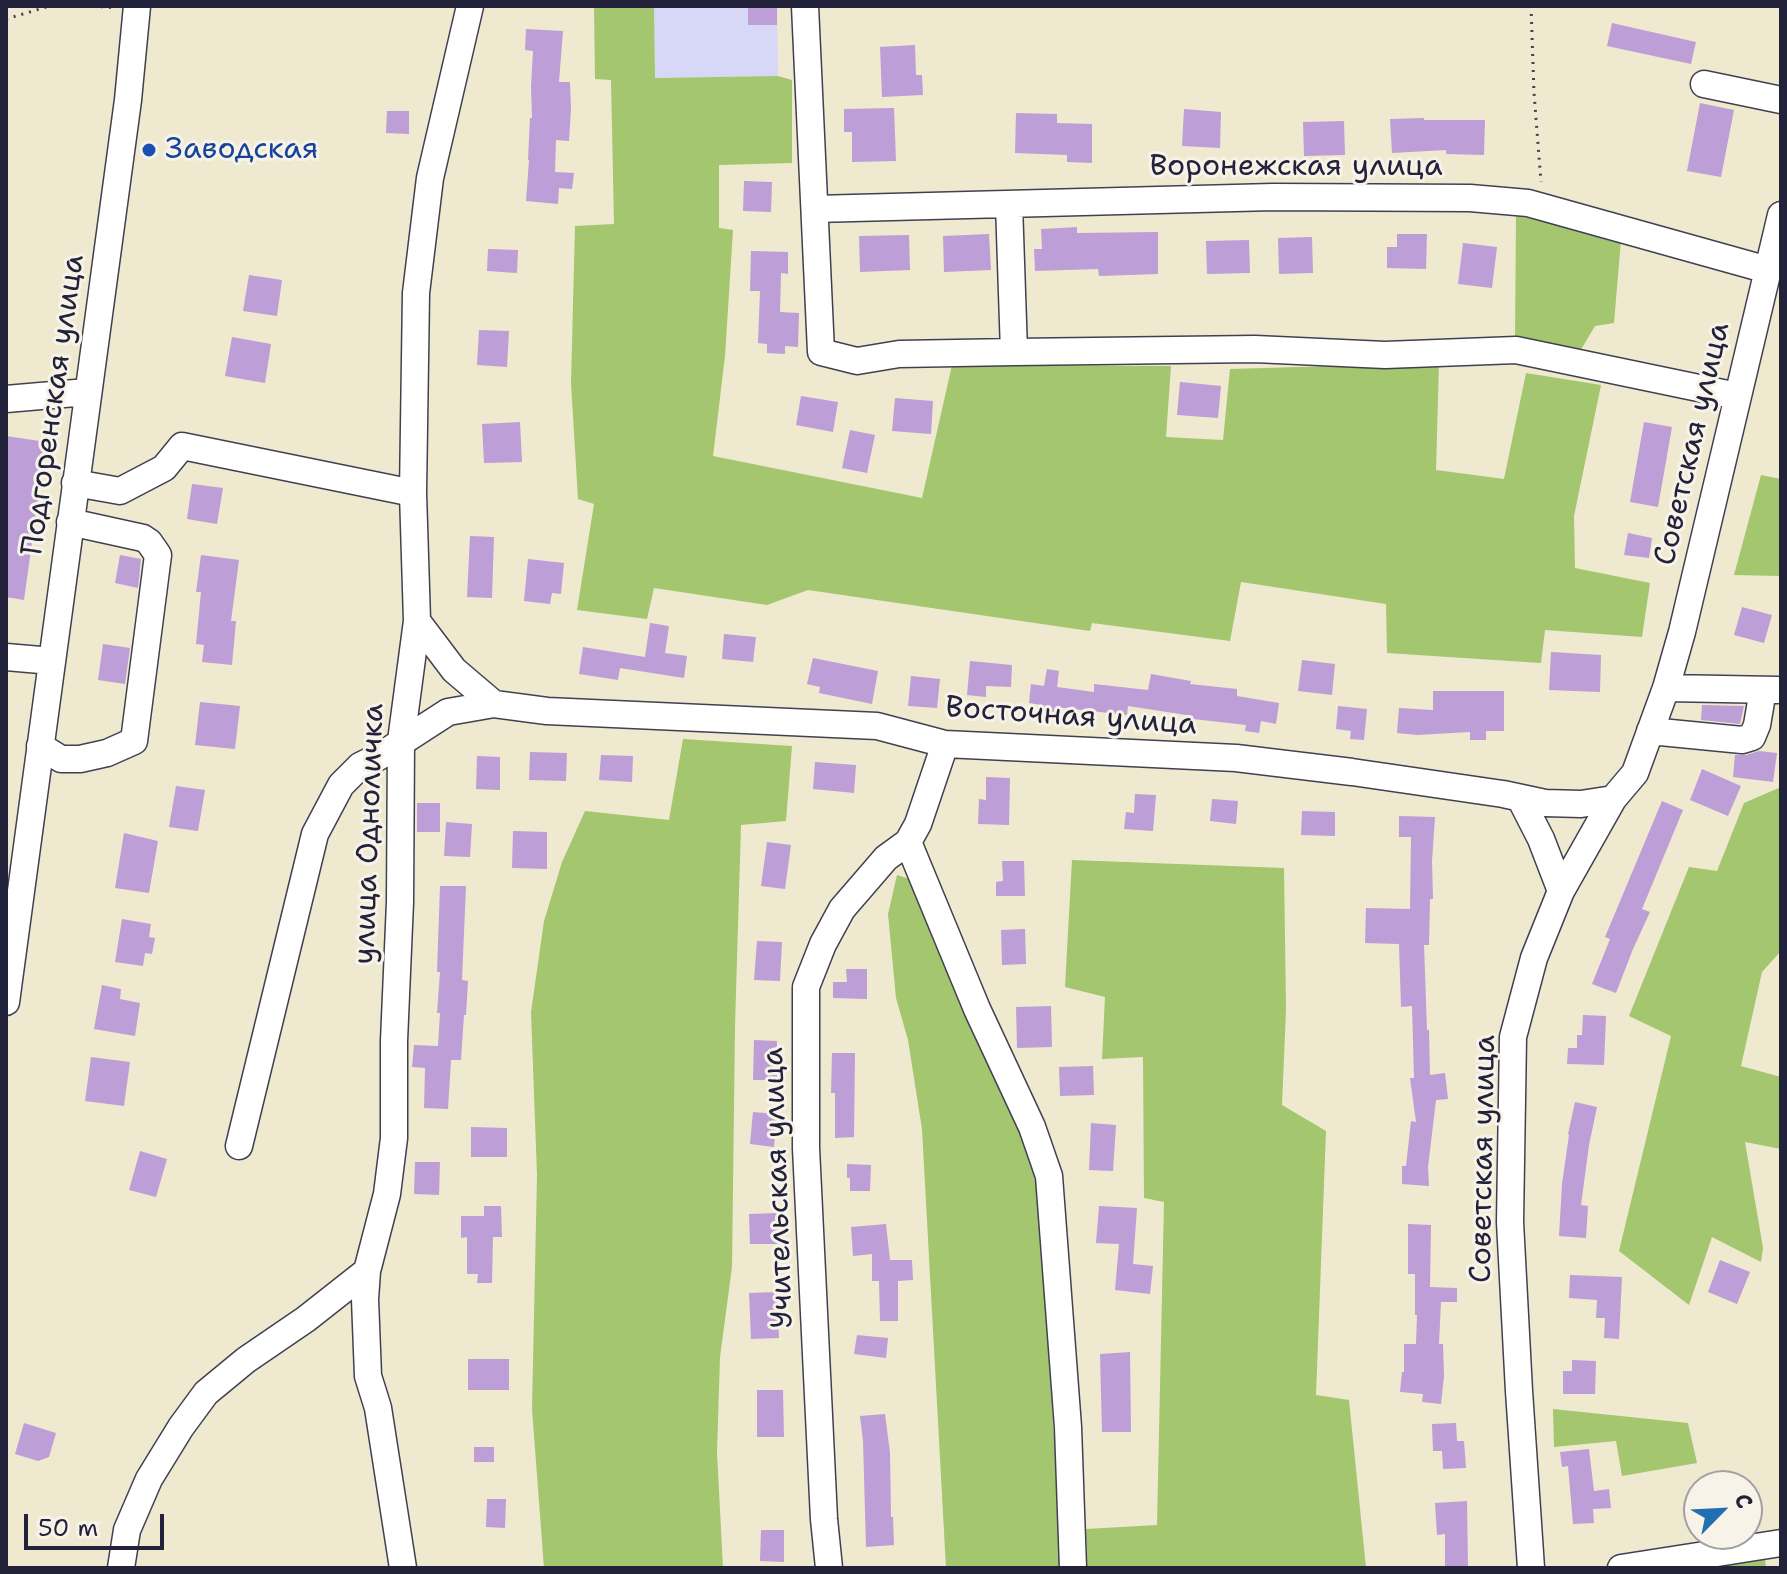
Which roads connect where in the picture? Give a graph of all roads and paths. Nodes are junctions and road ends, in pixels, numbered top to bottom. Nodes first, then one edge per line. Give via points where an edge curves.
1 (50, 6) edge
2 (137, 6) edge
3 (470, 6) edge
4 (805, 6) edge
5 (1531, 6) edge
6 (6, 19) edge
7 (1704, 84) dead end
8 (1781, 100) edge
9 (1009, 204) junction
10 (1544, 207) junction
11 (815, 209) junction
12 (1781, 215) edge
13 (1768, 270) junction
14 (1014, 352) junction
15 (87, 392) junction
16 (1737, 396) junction
17 (6, 399) edge
18 (75, 483) junction
19 (413, 493) junction
20 (70, 522) junction
21 (417, 621) junction
22 (6, 657) edge
23 (52, 661) junction
24 (1666, 688) junction
25 (1772, 690) edge
26 (494, 704) junction
27 (1650, 731) junction
28 (401, 741) junction
29 (945, 744) junction
30 (40, 746) junction
31 (1520, 798) junction
32 (1613, 799) junction
33 (908, 842) junction
34 (1561, 891) junction
35 (8, 976) edge
36 (6, 1002) edge
37 (239, 1146) dead end
38 (367, 1271) junction
39 (1781, 1543) edge
40 (121, 1568) edge
41 (403, 1568) edge
42 (829, 1568) edge
43 (1073, 1568) edge
44 (1531, 1568) edge
45 (1621, 1568) edge

1 - 6 path
2 - 15 street, Подгоренская улица
3 - 19 street, улица Одноличка via 430,178 418,279
4 - 11 street
5 - 10 path
7 - 8 street
9 - 10 street, Воронежская улица via 1455,198
9 - 11 street, Воронежская улица
9 - 14 street
10 - 13 street, Воронежская улица
11 - 14 street via 821,352 857,361 899,354
12 - 13 street, Советская улица
13 - 16 street, Советская улица
14 - 16 street via 1255,349 1385,355 1516,350
15 - 17 street
15 - 18 street, Подгоренская улица
16 - 24 street, Советская улица
18 - 19 street via 120,491 164,468 182,446
18 - 20 street, Подгоренская улица
19 - 21 street, улица Одноличка
20 - 23 street, Подгоренская улица
20 - 30 street via 143,538 158,555 134,741 80,759 61,759
21 - 26 street via 454,670
21 - 28 street, улица Одноличка
22 - 23 street
23 - 30 street, Подгоренская улица
24 - 25 street
24 - 27 street, Советская улица
25 - 27 street via 1752,737
26 - 28 street, Восточная улица via 448,712
26 - 29 street, Восточная улица via 877,726
27 - 32 street, Советская улица via 1635,773
28 - 37 street, Восточная улица via 360,766 341,785 315,834
28 - 38 street, улица Одноличка via 394,1138 387,1194
29 - 31 street, Восточная улица via 1236,758
29 - 33 street, Учительская улица
30 - 35 street, Подгоренская улица
31 - 32 street, Восточная улица via 1581,804
31 - 34 street
32 - 34 street, Советская улица
33 - 42 street, Учительская улица via 886,858 842,909 806,987 806,1148
33 - 43 street via 1049,1176
34 - 44 street, Советская улица via 1534,958 1513,1037 1510,1222
35 - 36 street, Подгоренская улица
38 - 40 street via 206,1393 149,1479 127,1530
38 - 41 street, улица Одноличка via 368,1376 378,1408
39 - 45 street

